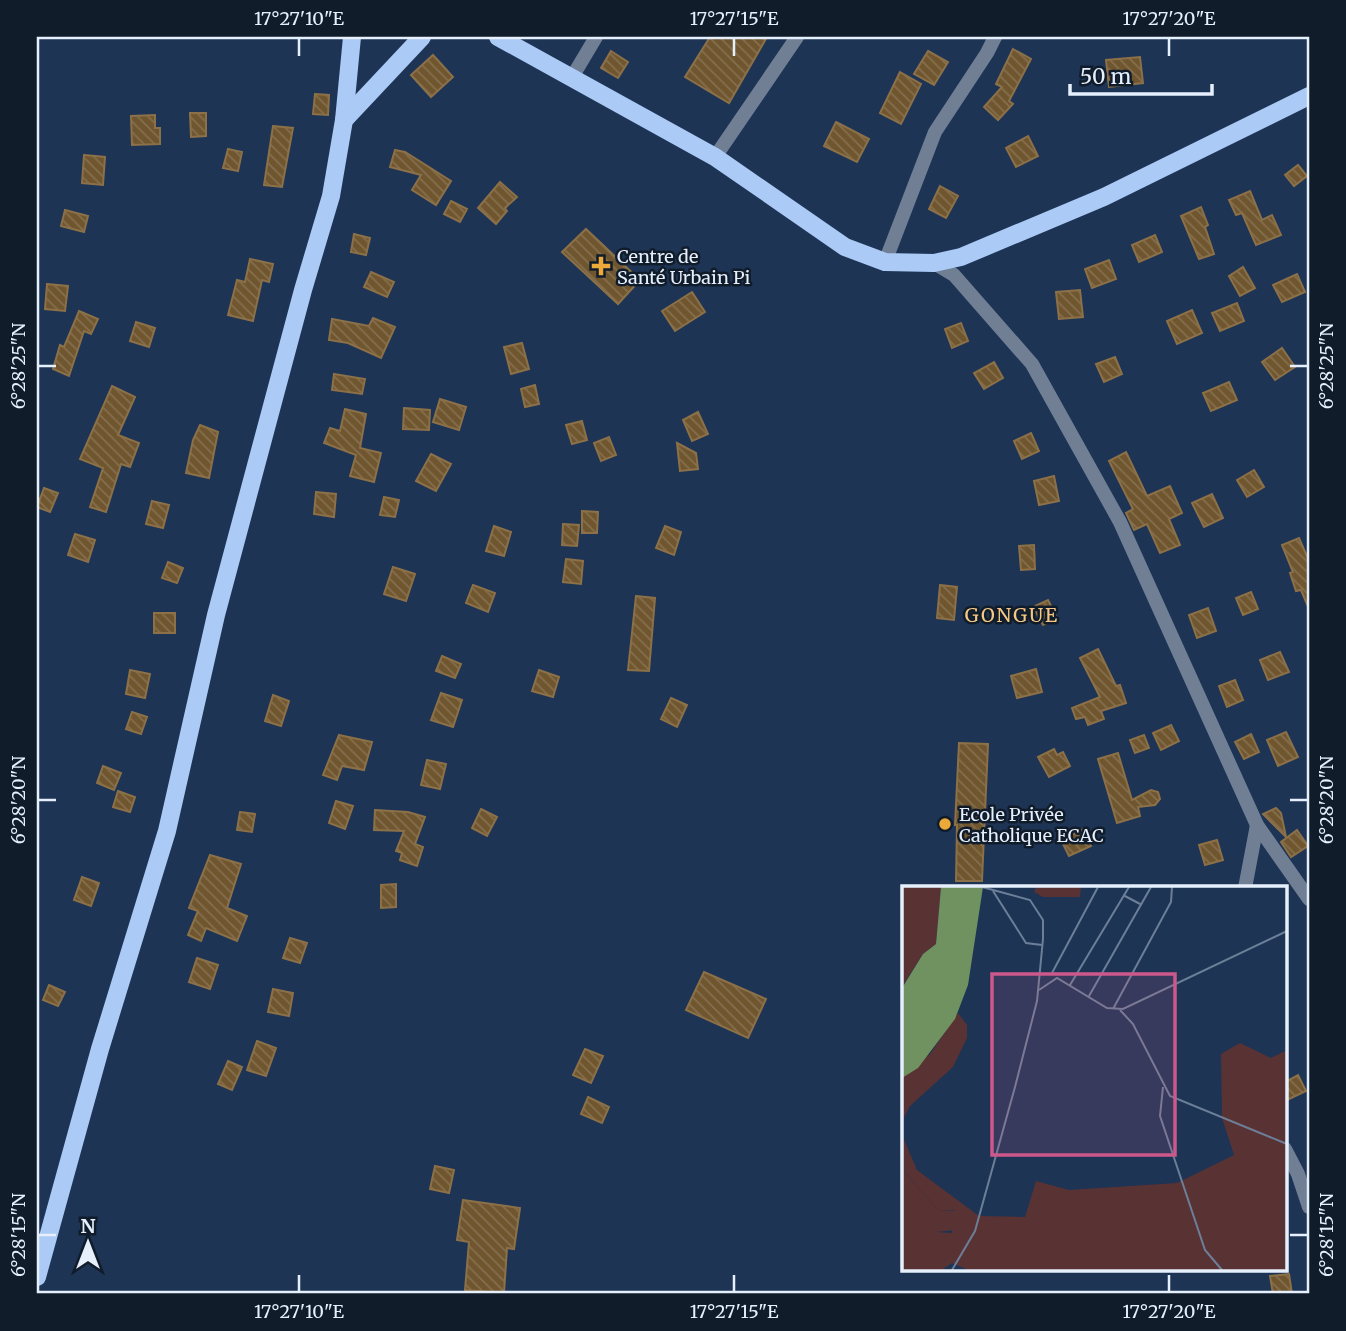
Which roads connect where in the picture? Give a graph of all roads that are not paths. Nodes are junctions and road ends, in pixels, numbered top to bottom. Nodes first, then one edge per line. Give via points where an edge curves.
1 (352, 37) edge
2 (422, 37) edge
3 (498, 37) edge
4 (596, 37) edge
5 (797, 37) edge
6 (995, 37) edge
7 (571, 79) junction
8 (1309, 96) edge
9 (344, 120) junction
10 (715, 157) junction
11 (884, 262) junction
12 (934, 263) junction
13 (1257, 825) junction
14 (1245, 886) edge
15 (1309, 899) edge
16 (1286, 1151) edge
17 (1309, 1207) edge
18 (37, 1277) edge

1 - 9 main road
2 - 9 main road
3 - 7 main road
4 - 7 street
5 - 10 street
6 - 11 street via 935,132
7 - 10 main road
8 - 12 main road via 1104,197 961,257
9 - 18 main road via 331,197 216,615 167,831
10 - 11 main road via 845,247
11 - 12 main road
12 - 13 street via 954,275 1032,364 1121,522
13 - 14 street
13 - 15 street
16 - 17 street

